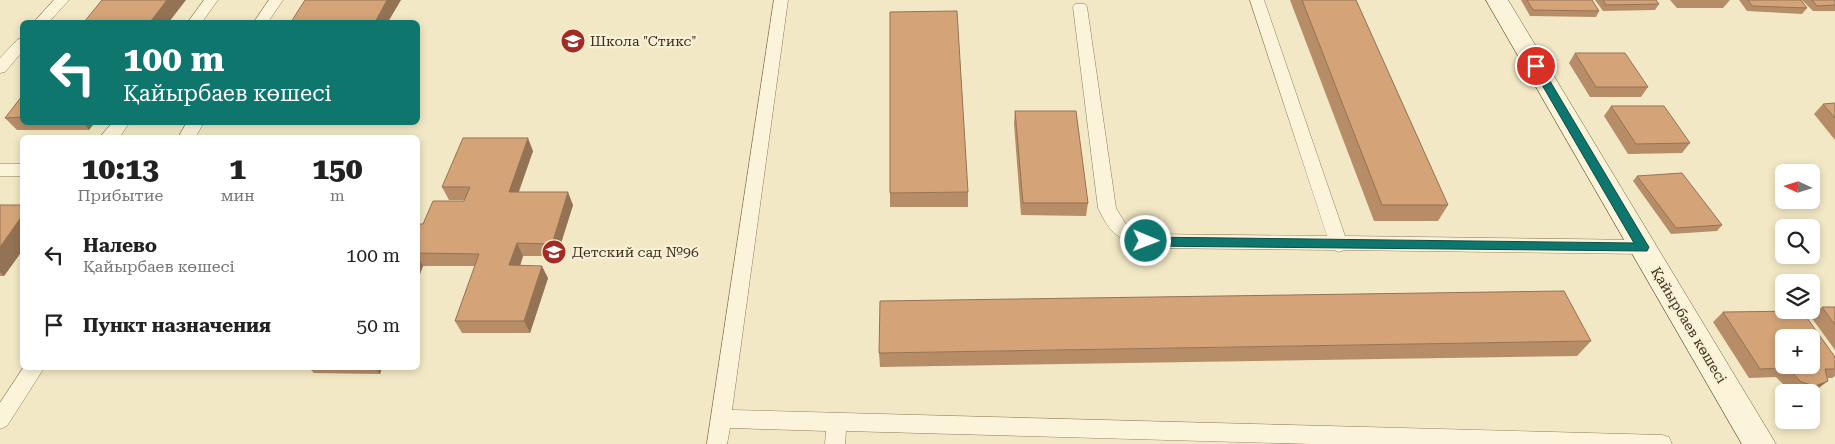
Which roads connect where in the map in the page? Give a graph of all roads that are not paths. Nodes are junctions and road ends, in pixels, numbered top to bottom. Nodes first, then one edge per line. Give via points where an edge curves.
1 (62, 0) edge
2 (211, 0) edge
3 (276, 0) edge
4 (780, 0) edge
5 (1257, 0) edge
6 (1497, 0) edge
7 (1080, 7) dead end
8 (43, 20) edge
9 (196, 20) edge
10 (262, 20) edge
11 (20, 46) edge
12 (0, 68) edge
13 (120, 125) edge
14 (111, 135) edge
15 (0, 170) edge
16 (20, 170) edge
17 (1339, 245) junction
18 (1643, 247) junction
19 (33, 370) edge
20 (2, 414) edge
21 (720, 419) junction
22 (837, 422) junction
23 (1592, 443) edge
24 (717, 444) edge
25 (835, 444) edge
26 (1662, 444) edge
27 (1760, 444) edge

1 - 8 lane
2 - 9 lane
3 - 10 lane
4 - 21 lane
5 - 17 lane
6 - 18 street, Қайырбаев көшесі
7 - 17 lane via 1107,208 1117,229 1146,241
11 - 12 lane
13 - 14 lane
15 - 16 lane
17 - 18 lane
18 - 27 street, Қайырбаев көшесі
19 - 20 lane
21 - 22 lane
21 - 24 lane
22 - 23 lane
22 - 25 lane
23 - 26 lane

